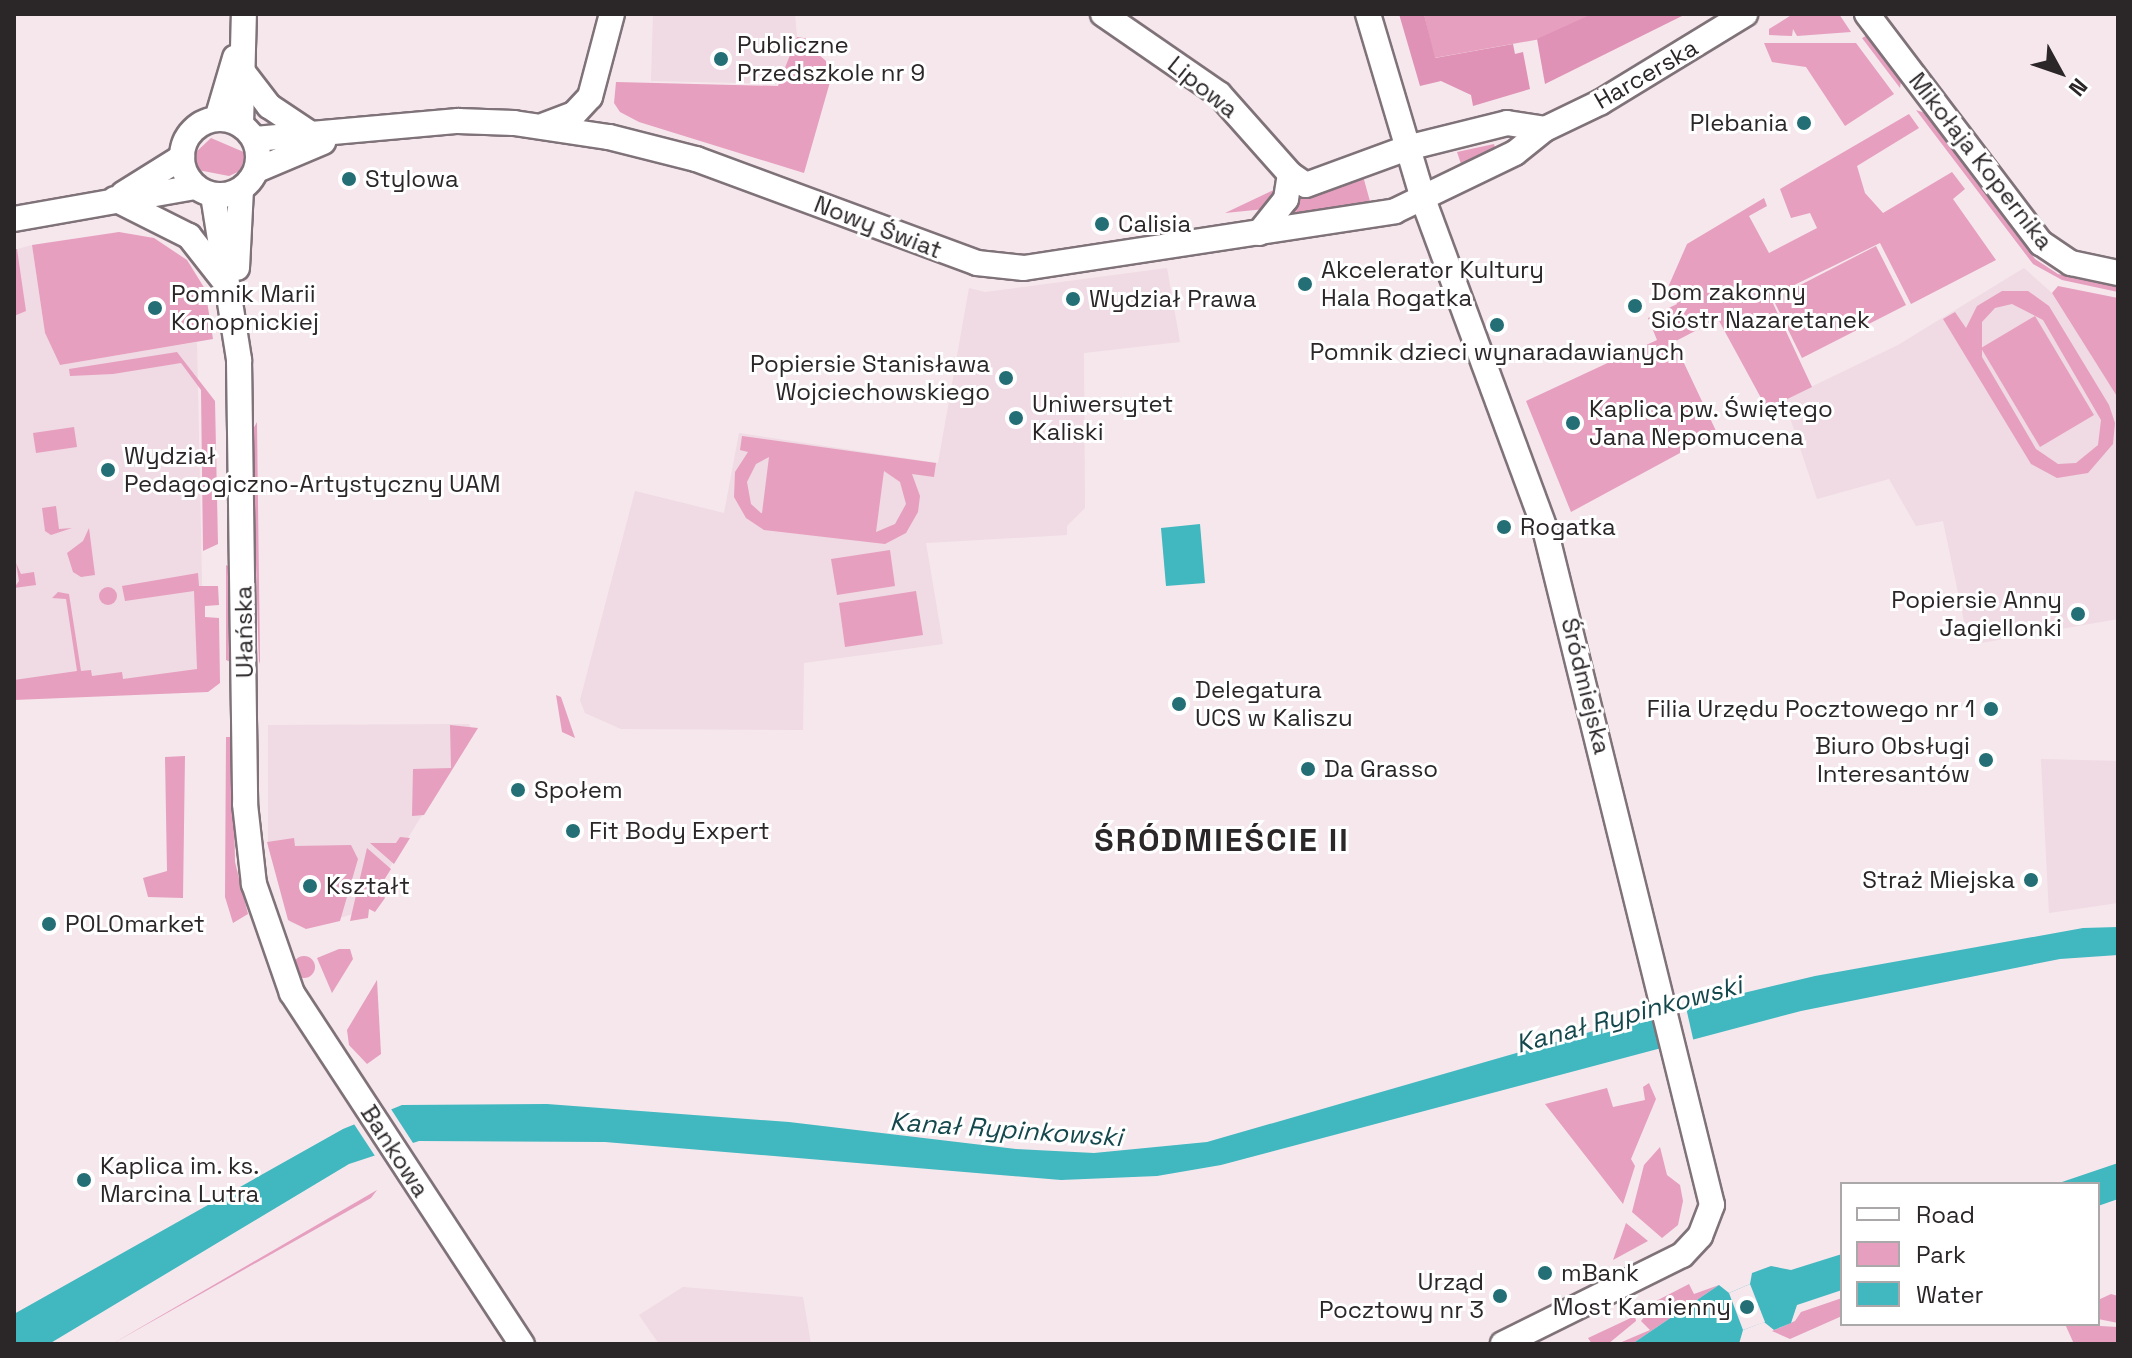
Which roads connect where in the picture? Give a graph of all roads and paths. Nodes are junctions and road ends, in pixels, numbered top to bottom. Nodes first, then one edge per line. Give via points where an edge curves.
1 (612, 14) edge
2 (1103, 14) edge
3 (1368, 14) edge
4 (1745, 14) edge
5 (1867, 14) edge
6 (243, 24) edge
7 (243, 72) junction
8 (596, 87) junction
9 (543, 126) junction
10 (238, 128) junction
11 (1545, 129) junction
12 (326, 137) junction
13 (634, 141) junction
14 (1407, 148) junction
15 (182, 157) junction
16 (257, 170) junction
17 (1290, 174) junction
18 (241, 190) junction
19 (204, 191) junction
20 (115, 199) junction
21 (1423, 199) junction
22 (14, 219) edge
23 (1259, 233) junction
24 (2118, 273) edge
25 (234, 306) junction
26 (275, 954) joint
27 (522, 1344) edge
28 (1503, 1344) edge

1 - 8 street
2 - 17 street, Lipowa via 1219,94
3 - 14 street, Śródmiejska
4 - 11 street, Harcerska via 1613,95
5 - 24 street, Mikołaja Kopernika via 2041,243 2071,263
6 - 7 street
6 - 10 street
7 - 10 street
7 - 12 street via 269,106
8 - 9 street via 580,109
8 - 13 street via 604,118
9 - 12 street, Nowy Świat via 429,123
9 - 13 street, Nowy Świat
10 - 12 street, Nowy Świat
10 - 15 street via 192,131
10 - 16 street
11 - 14 street via 1507,123
11 - 21 street, Harcerska via 1515,153
12 - 16 street, Nowy Świat
13 - 23 street, Nowy Świat via 1000,268
14 - 17 street via 1319,184 1306,185
14 - 21 street, Śródmiejska
15 - 19 street
15 - 20 street
16 - 18 street
17 - 23 street via 1286,199
18 - 19 street
18 - 25 street, Ułańska
19 - 20 street
19 - 25 street, Ułańska
20 - 22 street
20 - 25 street via 168,223 198,244 224,280
21 - 23 street, Nowy Świat via 1384,214
21 - 28 street, Śródmiejska via 1545,529 1712,1205 1700,1236 1663,1268
25 - 26 street, Ułańska via 241,413 246,838
26 - 27 street, Bankowa via 292,993

